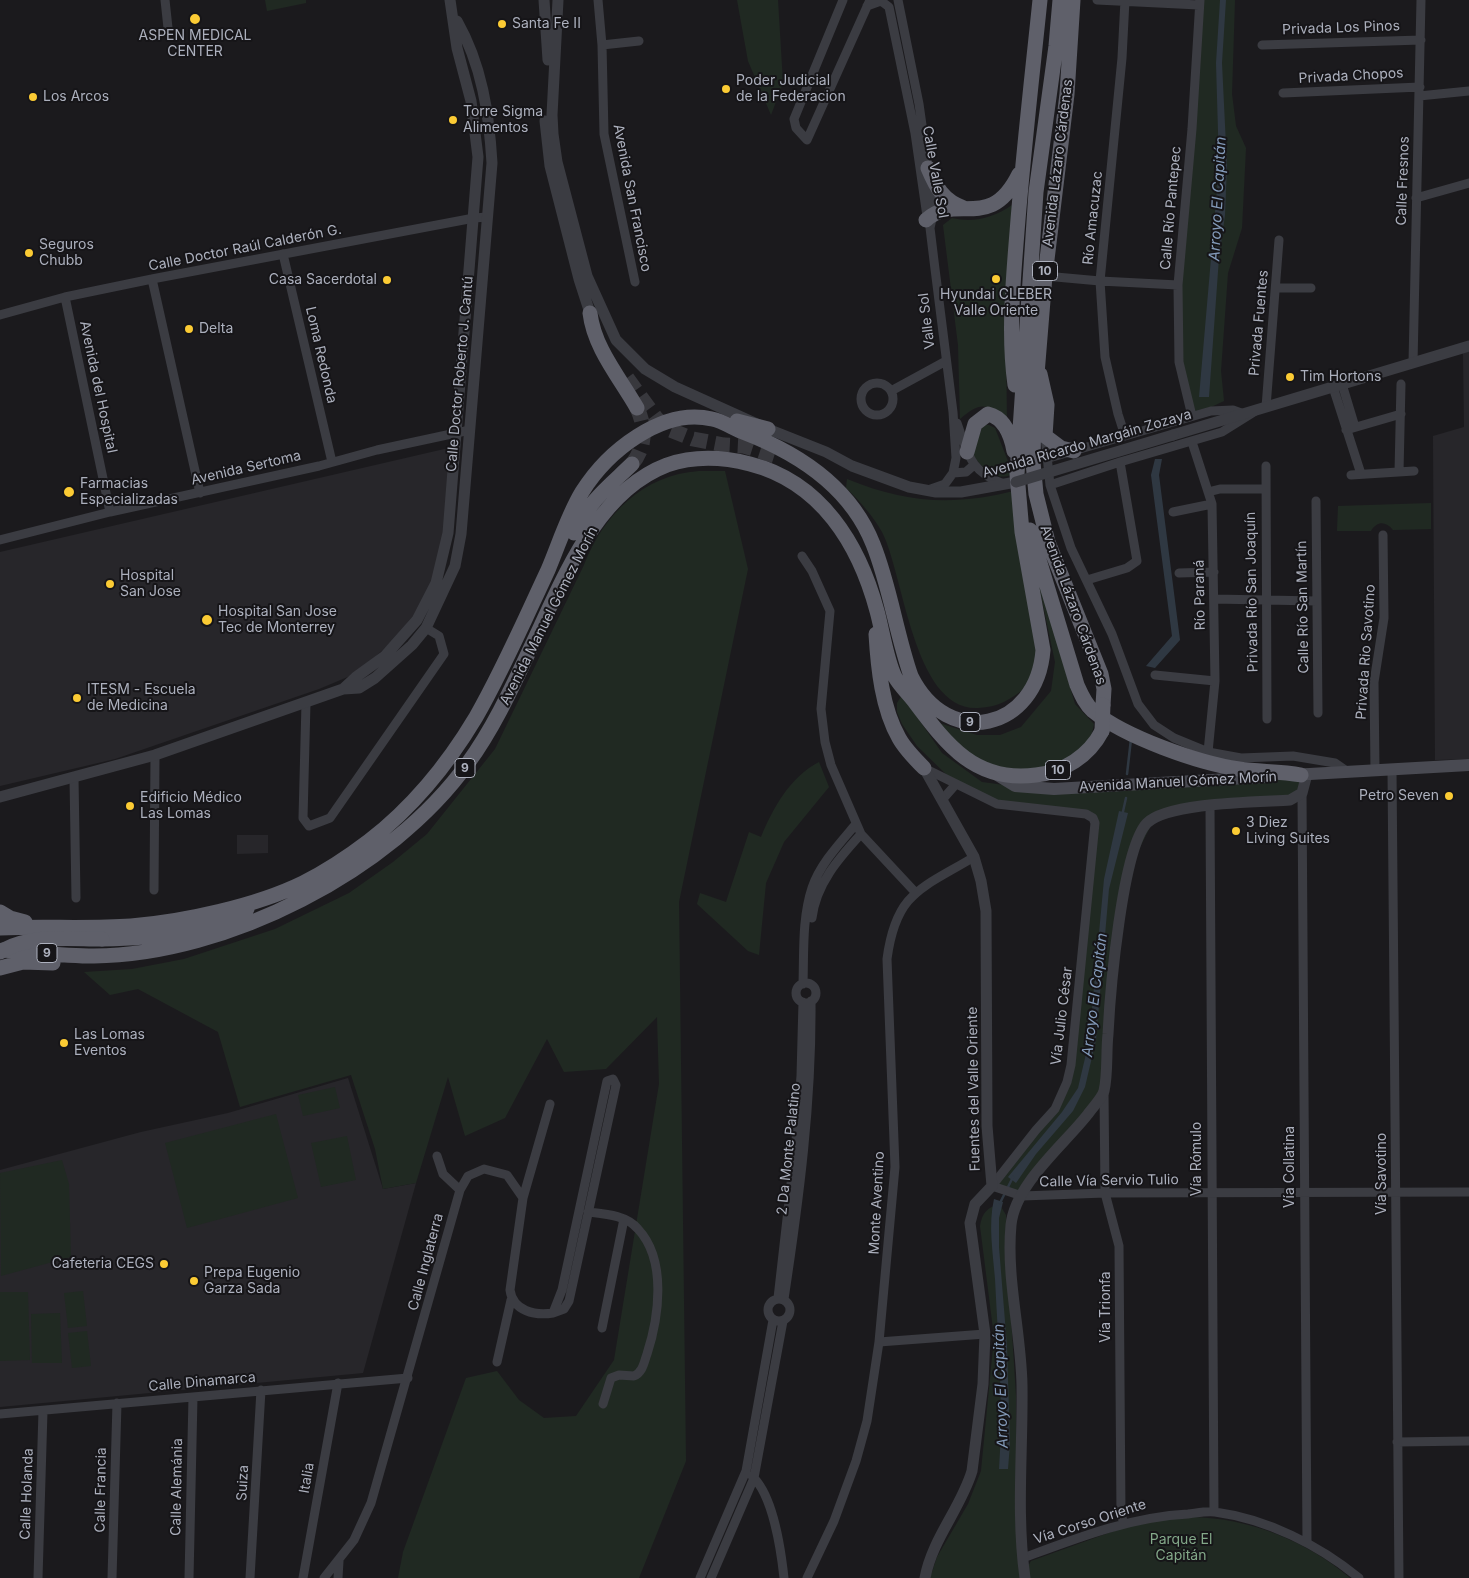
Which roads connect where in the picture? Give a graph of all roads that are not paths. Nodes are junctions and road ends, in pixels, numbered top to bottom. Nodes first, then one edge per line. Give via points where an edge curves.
1 (165, 0) edge
2 (450, 0) edge
3 (544, 0) edge
4 (558, 0) edge
5 (598, 0) edge
6 (843, 0) edge
7 (898, 0) edge
8 (1040, 0) edge
9 (1060, 0) edge
10 (1073, 0) edge
11 (1097, 0) edge
12 (1421, 0) edge
13 (1125, 1) edge
14 (869, 3) edge
15 (1199, 3) edge
16 (888, 4) edge
17 (453, 16) junction
18 (168, 28) dead end
19 (1421, 40) junction
20 (639, 41) dead end
21 (602, 45) junction
22 (1262, 45) dead end
23 (1420, 91) junction
24 (1469, 91) edge
25 (1283, 93) dead end
26 (928, 168) junction
27 (1022, 168) junction
28 (1469, 183) edge
29 (1416, 198) junction
30 (970, 210) junction
31 (487, 217) junction
32 (474, 218) junction
33 (930, 220) junction
34 (1279, 240) dead end
35 (283, 254) junction
36 (1044, 276) junction
37 (152, 279) junction
38 (1100, 281) junction
39 (635, 282) dead end
40 (1178, 285) junction
41 (1276, 288) junction
42 (1312, 288) dead end
43 (65, 297) junction
44 (3, 311) edge
45 (590, 313) junction
46 (1469, 346) edge
47 (946, 361) junction
48 (1413, 363) junction
49 (1037, 366) junction
50 (624, 373) tunnel mouth
51 (1400, 384) dead end
52 (1337, 386) junction
53 (891, 391) dead end
54 (637, 408) tunnel mouth
55 (1261, 408) junction
56 (1020, 411) junction
57 (953, 412) junction
58 (1244, 414) junction
59 (1400, 414) junction
60 (1192, 416) junction
61 (711, 418) junction
62 (1350, 428) junction
63 (768, 429) junction
64 (464, 430) junction
65 (1045, 436) junction
66 (1125, 436) junction
67 (1192, 442) junction
68 (1074, 451) junction
69 (778, 457) tunnel mouth
70 (1048, 458) junction
71 (970, 459) junction
72 (332, 462) junction
73 (1120, 462) junction
74 (632, 464) tunnel mouth
75 (1266, 466) dead end
76 (1399, 472) junction
77 (1414, 472) dead end
78 (954, 473) junction
79 (1360, 474) junction
80 (1351, 475) dead end
81 (1013, 480) junction
82 (1050, 485) junction
83 (1265, 489) junction
84 (925, 490) junction
85 (1208, 492) junction
86 (200, 493) junction
87 (1316, 501) dead end
88 (1212, 504) junction
89 (110, 512) junction
90 (1173, 512) dead end
91 (1383, 535) dead end
92 (0, 540) edge
93 (802, 556) dead end
94 (865, 571) junction
95 (1214, 572) junction
96 (1179, 573) dead end
97 (1087, 580) junction
98 (535, 596) junction
99 (1214, 599) junction
100 (1266, 600) junction
101 (1317, 601) junction
102 (875, 603) junction
103 (426, 628) junction
104 (1155, 675) dead end
105 (1215, 681) junction
106 (343, 689) junction
107 (306, 703) junction
108 (1318, 713) dead end
109 (1267, 719) dead end
110 (1208, 752) junction
111 (155, 754) junction
112 (1469, 766) edge
113 (924, 768) junction
114 (1392, 770) junction
115 (1376, 771) junction
116 (1348, 772) junction
117 (997, 775) junction
118 (1304, 775) junction
119 (74, 778) junction
120 (956, 784) junction
121 (1302, 793) junction
122 (0, 797) edge
123 (942, 800) junction
124 (1210, 806) junction
125 (856, 824) junction
126 (862, 834) junction
127 (974, 857) junction
128 (154, 890) dead end
129 (915, 892) junction
130 (272, 895) junction
131 (76, 898) dead end
132 (0, 912) edge
133 (41, 926) junction
134 (0, 928) edge
135 (0, 951) edge
136 (94, 956) junction
137 (0, 968) edge
138 (806, 984) junction
139 (807, 1002) junction
140 (1104, 1092) junction
141 (550, 1104) dead end
142 (438, 1156) dead end
143 (992, 1186) junction
144 (460, 1190) junction
145 (1396, 1192) junction
146 (1469, 1192) edge
147 (1105, 1193) junction
148 (1303, 1193) junction
149 (1211, 1194) junction
150 (1022, 1196) junction
151 (523, 1198) junction
152 (588, 1212) junction
153 (624, 1219) junction
154 (781, 1299) junction
155 (511, 1300) junction
156 (553, 1314) junction
157 (778, 1321) junction
158 (602, 1328) dead end
159 (985, 1334) junction
160 (879, 1342) junction
161 (497, 1362) dead end
162 (408, 1378) junction
163 (338, 1383) junction
164 (261, 1390) junction
165 (193, 1397) junction
166 (116, 1403) junction
167 (604, 1404) dead end
168 (44, 1411) junction
169 (0, 1414) edge
170 (1469, 1441) edge
171 (1396, 1442) junction
172 (746, 1471) junction
173 (754, 1478) junction
174 (1214, 1512) junction
175 (1124, 1523) junction
176 (1306, 1542) junction
177 (1023, 1558) junction
178 (339, 1561) junction
179 (809, 1577) edge
180 (38, 1578) edge
181 (112, 1578) edge
182 (189, 1578) edge
183 (250, 1578) edge
184 (303, 1578) edge
185 (324, 1578) edge
186 (338, 1578) edge
187 (700, 1578) edge
188 (711, 1578) edge
189 (784, 1578) edge
190 (925, 1578) edge
191 (1025, 1578) edge
192 (1359, 1578) edge
193 (1398, 1578) edge

1 - 18 street
2 - 17 street, Calle Doctor Roberto J. Cantú
3 - 45 street via 549,48 544,116 546,141
4 - 63 street, Avenida Ricardo Margáin Zozaya via 553,134 587,276 602,313 616,340 645,369 676,387
5 - 21 street, Avenida San Francisco
6 - 14 street via 794,119 795,126 807,140
7 - 26 street, Calle Valle Sol
8 - 27 highway
9 - 56 highway, Avenida Lázaro Cárdenas / 10 via 1036,192
10 - 36 highway, Avenida Lázaro Cárdenas / 10 via 1067,94
11 - 13 street
12 - 19 street, Calle Fresnos
13 - 15 street
13 - 38 street, Río Amacuzac
14 - 16 street, Calle Valle Sol
15 - 40 street, Calle Río Pantepec
16 - 33 street, Calle Valle Sol
17 - 31 street, Calle Doctor Roberto J. Cantú via 469,43 480,75 489,125 492,163
17 - 32 street, Calle Doctor Roberto J. Cantú via 476,131 478,157
19 - 22 street, Privada Los Pinos
19 - 23 street, Calle Fresnos
20 - 21 street
21 - 39 street, Avenida San Francisco via 604,134
23 - 24 street, Privada Chopos
23 - 25 street, Privada Chopos
23 - 29 street, Calle Fresnos
26 - 30 highway via 938,190 946,198
26 - 33 street, Calle Valle Sol
27 - 30 highway via 1012,188 995,205
27 - 56 highway via 1013,339
28 - 29 street
29 - 48 street, Calle Fresnos
30 - 33 highway via 950,210
31 - 32 street, Calle Doctor Raúl Calderón G.
31 - 64 street, Calle Doctor Roberto J. Cantú
32 - 35 street, Calle Doctor Raúl Calderón G.
32 - 64 street, Calle Doctor Roberto J. Cantú
33 - 47 street, Valle Sol
34 - 41 street, Privada Fuentes
35 - 37 street, Calle Doctor Raúl Calderón G.
35 - 72 street, Loma Redonda
36 - 38 street
36 - 49 highway, Avenida Lázaro Cárdenas / 10
37 - 43 street, Calle Doctor Raúl Calderón G.
37 - 86 street
38 - 40 street
38 - 66 street, Río Amacuzac via 1105,357
40 - 60 street, Calle Río Pantepec via 1178,362
41 - 42 street
41 - 55 street, Privada Fuentes
43 - 44 street, Calle Doctor Raúl Calderón G.
43 - 89 street, Avenida del Hospital
45 - 50 highway
45 - 54 highway via 592,328 603,352
46 - 48 street, Avenida Ricardo Margáin Zozaya
47 - 53 street
47 - 57 street, Valle Sol
48 - 52 street, Avenida Ricardo Margáin Zozaya
49 - 65 highway via 1046,398
49 - 117 highway, Avenida Lázaro Cárdenas / 10, bridge via 1033,462 1036,494 1048,542 1101,674 1104,689 1102,731 1080,759 1054,772 1028,776
51 - 59 street
52 - 55 street, Avenida Ricardo Margáin Zozaya
52 - 62 street
55 - 58 street, Avenida Ricardo Margáin Zozaya
55 - 67 street via 1222,432
56 - 81 highway, Avenida Lázaro Cárdenas / 10
57 - 71 street, Valle Sol
57 - 78 street, Valle Sol
58 - 60 street, Avenida Ricardo Margáin Zozaya via 1219,410
58 - 81 street, Avenida Ricardo Margáin Zozaya, bridge
59 - 62 street
59 - 76 street
60 - 66 street, Avenida Ricardo Margáin Zozaya
61 - 63 highway via 726,418
61 - 81 highway, Avenida Manuel Gómez Morín / 9 via 795,456 831,482 848,502 874,545 905,659 919,692 940,714 960,721 984,722 1021,703 1035,684 1042,663 1042,638
61 - 98 highway, Avenida Manuel Gómez Morín / 9 via 672,421 643,432 613,454 580,494
62 - 79 street
63 - 84 street, Avenida Ricardo Margáin Zozaya via 887,480
64 - 72 street, Avenida Sertoma
64 - 103 street, Calle Doctor Roberto J. Cantú via 461,534 455,566
64 - 106 street, Calle Doctor Roberto J. Cantú via 442,563 430,596 404,637
65 - 68 highway via 1061,448
65 - 70 street
66 - 68 street, Avenida Ricardo Margáin Zozaya
67 - 73 street
67 - 85 street, Río Paraná
68 - 70 street, Avenida Ricardo Margáin Zozaya
69 - 94 highway via 820,485 843,510 854,525
70 - 82 street
71 - 78 street via 966,472
71 - 81 street via 984,476
71 - 81 highway via 975,424 988,414 995,416 1011,438
72 - 86 street, Avenida Sertoma
73 - 82 street
73 - 97 street via 1137,561 1127,568
74 - 98 highway via 590,504 552,574
75 - 83 street, Privada Río San Joaquín
76 - 77 street
76 - 79 street
78 - 84 street via 945,484
79 - 80 street
81 - 84 street, Avenida Ricardo Margáin Zozaya via 967,491
81 - 118 highway via 1077,685 1092,710 1126,732 1202,761 1242,770
82 - 97 street via 1071,548
83 - 85 street
83 - 100 street, Privada Río San Joaquín
85 - 88 street, Río Paraná
86 - 89 street, Avenida Sertoma
87 - 101 street, Calle Río San Martín
88 - 90 street
88 - 95 street, Río Paraná
89 - 92 street, Avenida Sertoma
91 - 115 street, Privada Rio Savotino via 1384,618 1374,682
93 - 125 street via 830,611 822,679 822,726 831,765
94 - 102 highway, Avenida Manuel Gómez Morín / 9
94 - 136 highway, Avenida Manuel Gómez Morín / 9 via 832,514 784,476 738,461 704,458 683,460 655,470 629,486 603,514 569,571 490,728 468,764 411,825 341,877 249,923 181,946
95 - 96 street
95 - 99 street, Río Paraná
97 - 110 street via 1145,714 1154,725 1174,738
98 - 130 highway, Avenida Manuel Gómez Morín / 9 via 477,716 427,786 403,812 336,865
99 - 100 street
99 - 105 street, Río Paraná
100 - 101 street
100 - 109 street, Privada Río San Joaquín
101 - 108 street, Calle Río San Martín
102 - 113 highway via 877,656 884,694 899,738
102 - 117 highway, Avenida Manuel Gómez Morín / 9 via 894,676 934,729 953,748 972,764
103 - 106 street, Calle Doctor Roberto J. Cantú via 375,678 359,688
103 - 107 street via 439,636 444,654 330,818 309,826 303,818
104 - 105 street
105 - 110 street, Río Paraná
106 - 107 street, Calle Doctor Roberto J. Cantú
107 - 111 street, Calle Doctor Roberto J. Cantú
110 - 116 street via 1241,758 1293,756 1335,763
111 - 119 street, Calle Doctor Roberto J. Cantú
111 - 128 street
112 - 114 main road, Avenida Manuel Gómez Morín / 9
113 - 120 street
113 - 123 street, Fuentes del Valle Oriente
114 - 115 main road, Avenida Manuel Gómez Morín / 9
114 - 145 street, Vía Savotino
115 - 116 main road, Avenida Manuel Gómez Morín / 9
116 - 118 main road, Avenida Manuel Gómez Morín / 9
117 - 118 main road, Avenida Manuel Gómez Morín / 9 via 1015,786 1054,789
118 - 121 street
119 - 122 street, Calle Doctor Roberto J. Cantú
119 - 131 street
120 - 123 street
120 - 143 street, Vía Julio César via 997,804 1086,814 1095,823 1067,1082 1055,1109
121 - 124 street via 1290,800
121 - 148 street, Vía Collatina
123 - 127 street, Fuentes del Valle Oriente
124 - 140 street via 1155,817 1147,823 1140,836 1128,872 1119,923
124 - 149 street, Vía Rómulo
125 - 126 street
125 - 138 street via 813,886 808,905
126 - 129 street
126 - 138 street via 843,854 820,890 813,909
127 - 129 street, Monte Aventino
127 - 143 street, Fuentes del Valle Oriente via 986,911 987,1126
129 - 160 street, Monte Aventino via 894,923 888,959 895,1168
130 - 133 highway, Avenida Manuel Gómez Morín / 9 via 160,922 129,926
130 - 135 highway, bridge via 226,920 172,936 33,940
132 - 133 highway
133 - 134 highway, Avenida Manuel Gómez Morín / 9
135 - 136 highway, Avenida Manuel Gómez Morín / 9
136 - 137 highway via 57,963 24,962
138 - 139 street via 814,987 816,993
138 - 139 street via 798,987 796,993 798,998
139 - 154 street, 2 Da Monte Palatino via 810,1077 806,1133
140 - 147 street, Vía Trionfa
140 - 150 street
141 - 151 street
142 - 144 street via 443,1174
143 - 150 street, Calle Vía Servio Tulio
143 - 159 street, Fuentes del Valle Oriente via 975,1204 970,1223
144 - 151 street, Calle Inglaterra via 468,1176 484,1169 507,1175
144 - 162 street, Calle Inglaterra
145 - 146 street, Calle Vía Servio Tulio
145 - 148 street, Calle Vía Servio Tulio
145 - 171 street, Vía Savotino
147 - 149 street, Calle Vía Servio Tulio
147 - 150 street, Calle Vía Servio Tulio
147 - 175 street, Vía Trionfa via 1119,1246 1121,1515
148 - 149 street, Calle Vía Servio Tulio
148 - 176 street, Vía Collatina
149 - 174 street, Vía Rómulo
150 - 177 street via 1011,1224 1011,1253 1022,1383 1020,1472
151 - 155 street
152 - 153 street
152 - 156 street via 569,1301 564,1309
152 - 156 street via 616,1084 613,1079 607,1081 562,1290
153 - 158 street
153 - 167 street via 636,1227 649,1247 655,1267 658,1301 642,1368 634,1376 611,1378
154 - 157 street via 790,1304 791,1312
154 - 157 street via 772,1301 768,1308 769,1314
155 - 156 street via 520,1309 542,1315
155 - 161 street
157 - 172 street
157 - 173 street
159 - 160 street
159 - 190 street, Fuentes del Valle Oriente via 983,1384 972,1471 930,1560
160 - 179 street, Monte Aventino via 867,1421 856,1461
162 - 163 street, Calle Dinamarca
162 - 178 street, Calle Inglaterra via 371,1503 354,1540
163 - 164 street, Calle Dinamarca
163 - 184 street, Italia
164 - 165 street, Calle Dinamarca
164 - 183 street, Suiza
165 - 166 street, Calle Dinamarca
165 - 182 street, Calle Alemánia
166 - 168 street, Calle Dinamarca
166 - 181 street, Calle Francia
168 - 169 street, Calle Dinamarca
168 - 180 street, Calle Holanda
170 - 171 street
171 - 193 street, Vía Savotino
172 - 173 street
172 - 187 street
173 - 188 street
173 - 189 street via 778,1533
174 - 175 street, Vía Corso Oriente via 1156,1516
174 - 176 street, Vía Corso Oriente via 1254,1522
175 - 177 street, Vía Corso Oriente
176 - 192 street, Vía Corso Oriente via 1337,1560
177 - 191 street
178 - 185 street, Calle Inglaterra
178 - 186 street

